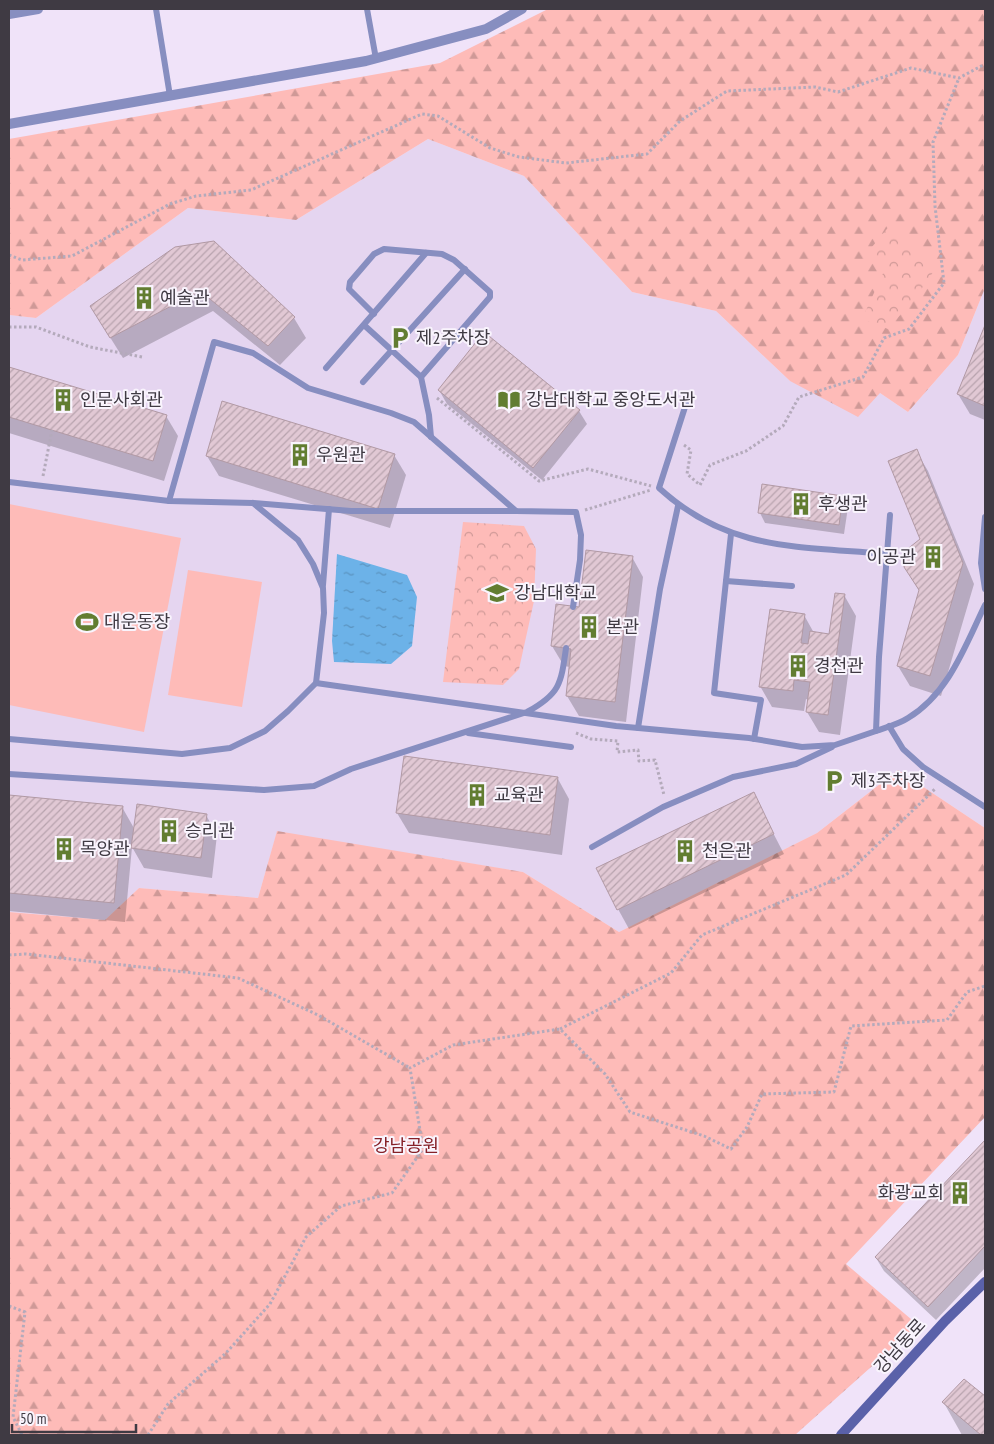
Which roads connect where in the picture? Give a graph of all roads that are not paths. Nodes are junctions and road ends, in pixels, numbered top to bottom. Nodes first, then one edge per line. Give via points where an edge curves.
1 (38, 9) edge
2 (156, 9) edge
3 (367, 9) edge
4 (522, 9) edge
5 (9, 14) edge
6 (376, 59) junction
7 (170, 96) junction
8 (9, 124) edge
9 (426, 252) junction
10 (466, 269) junction
11 (374, 314) junction
12 (364, 325) junction
13 (393, 350) junction
14 (326, 368) dead end
15 (421, 377) junction
16 (364, 382) dead end
17 (686, 404) dead end
18 (431, 437) junction
19 (9, 482) edge
20 (168, 501) junction
21 (253, 503) junction
22 (678, 506) junction
23 (329, 509) junction
24 (516, 510) junction
25 (890, 515) dead end
26 (985, 517) edge
27 (731, 534) junction
28 (887, 554) junction
29 (726, 581) junction
30 (792, 586) dead end
31 (322, 588) junction
32 (985, 589) edge
33 (985, 605) edge
34 (573, 607) dead end
35 (566, 648) dead end
36 (316, 683) junction
37 (527, 712) junction
38 (889, 726) junction
39 (638, 728) junction
40 (876, 731) junction
41 (467, 733) junction
42 (9, 739) edge
43 (754, 739) junction
44 (835, 745) junction
45 (571, 747) dead end
46 (9, 774) edge
47 (985, 807) edge
48 (592, 847) dead end
49 (985, 1282) edge
50 (841, 1435) edge

1 - 5 street
2 - 7 lane
3 - 6 lane
4 - 6 street via 486,29
6 - 7 street
7 - 8 street
9 - 10 lane via 442,254
9 - 11 lane
9 - 11 lane via 384,250 374,254 350,282 349,289
10 - 13 lane
10 - 15 lane via 487,288 490,297
11 - 12 lane
12 - 13 lane
12 - 14 lane
13 - 15 lane
13 - 16 lane
15 - 18 lane
17 - 22 lane via 658,488
18 - 20 lane via 414,422 308,388 253,353 214,342
18 - 24 lane
19 - 20 lane
20 - 21 lane
21 - 23 lane
21 - 31 lane via 298,540 313,564
22 - 27 lane
22 - 39 lane via 660,589
23 - 24 lane
23 - 31 lane
24 - 34 lane via 576,512 581,535
25 - 28 lane
26 - 32 lane via 982,563
27 - 28 lane via 768,544
27 - 29 lane
28 - 40 lane
29 - 30 lane
29 - 43 lane via 714,693 761,700
31 - 36 lane via 324,613
33 - 38 lane via 947,682 929,703 907,719
35 - 37 lane via 558,686 547,701
36 - 37 lane
36 - 42 lane via 265,731 230,748 182,754
37 - 39 lane
37 - 41 lane
38 - 40 lane
38 - 47 lane via 903,749 923,767
39 - 43 lane
40 - 44 lane
41 - 45 lane
41 - 46 lane via 352,769 314,786 264,790
43 - 44 lane via 802,747
44 - 48 lane via 796,764 732,777 667,805
49 - 50 street, 강남동로 via 945,1320

